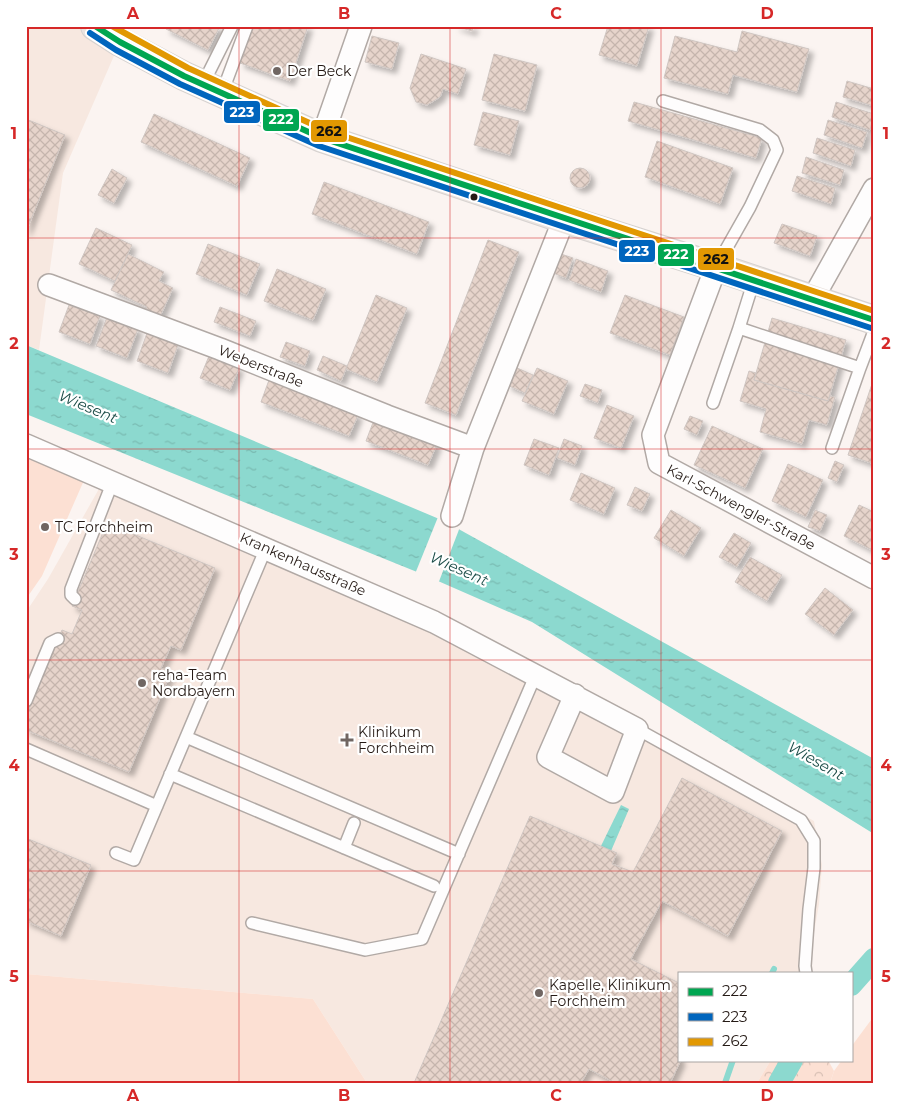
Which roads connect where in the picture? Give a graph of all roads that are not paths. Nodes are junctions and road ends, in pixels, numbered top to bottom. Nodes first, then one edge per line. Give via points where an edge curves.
1 (96, 26) edge
2 (232, 26) edge
3 (247, 26) edge
4 (361, 26) edge
5 (213, 89) junction
6 (662, 101) dead end
7 (322, 138) junction
8 (874, 189) edge
9 (564, 219) junction
10 (716, 266) junction
11 (754, 280) junction
12 (49, 284) dead end
13 (812, 300) junction
14 (874, 320) edge
15 (739, 328) junction
16 (874, 331) edge
17 (860, 368) junction
18 (713, 403) dead end
19 (26, 445) edge
20 (473, 448) junction
21 (832, 448) dead end
22 (113, 481) junction
23 (452, 516) dead end
24 (266, 548) junction
25 (874, 578) edge
26 (75, 599) dead end
27 (58, 639) dead end
28 (536, 674) junction
29 (575, 695) junction
30 (26, 701) edge
31 (637, 729) junction
32 (186, 737) junction
33 (26, 750) edge
34 (170, 774) junction
35 (157, 806) junction
36 (354, 823) dead end
37 (344, 848) junction
38 (116, 853) dead end
39 (459, 854) junction
40 (434, 886) dead end
41 (252, 923) dead end
42 (806, 972) edge

1 - 5 main road via 120,42
2 - 5 lane
3 - 5 lane
4 - 7 street
5 - 7 main road
6 - 10 lane via 760,130 773,140 777,150 750,207
7 - 9 main road
8 - 13 street
9 - 10 main road
9 - 20 street
10 - 11 main road
10 - 25 street, Karl-Schwengler-Straße via 653,435 659,463
11 - 13 main road
11 - 15 lane
12 - 20 street, Weberstraße
13 - 14 main road
15 - 17 lane
15 - 18 lane
16 - 17 lane
17 - 21 lane
19 - 22 street, Krankenhausstraße
20 - 23 street
22 - 24 street, Krankenhausstraße
22 - 26 lane via 71,590
24 - 28 street, Krankenhausstraße via 434,622
24 - 32 lane
27 - 30 lane via 50,643
28 - 29 street, Krankenhausstraße
28 - 39 lane
29 - 31 street, Krankenhausstraße
29 - 31 street via 548,757 613,792
31 - 42 lane via 802,820 814,841
32 - 34 lane
32 - 39 lane
33 - 35 lane
34 - 35 lane
34 - 37 lane
35 - 38 lane via 134,860
36 - 37 lane
37 - 40 lane
39 - 41 lane via 422,939 365,950

